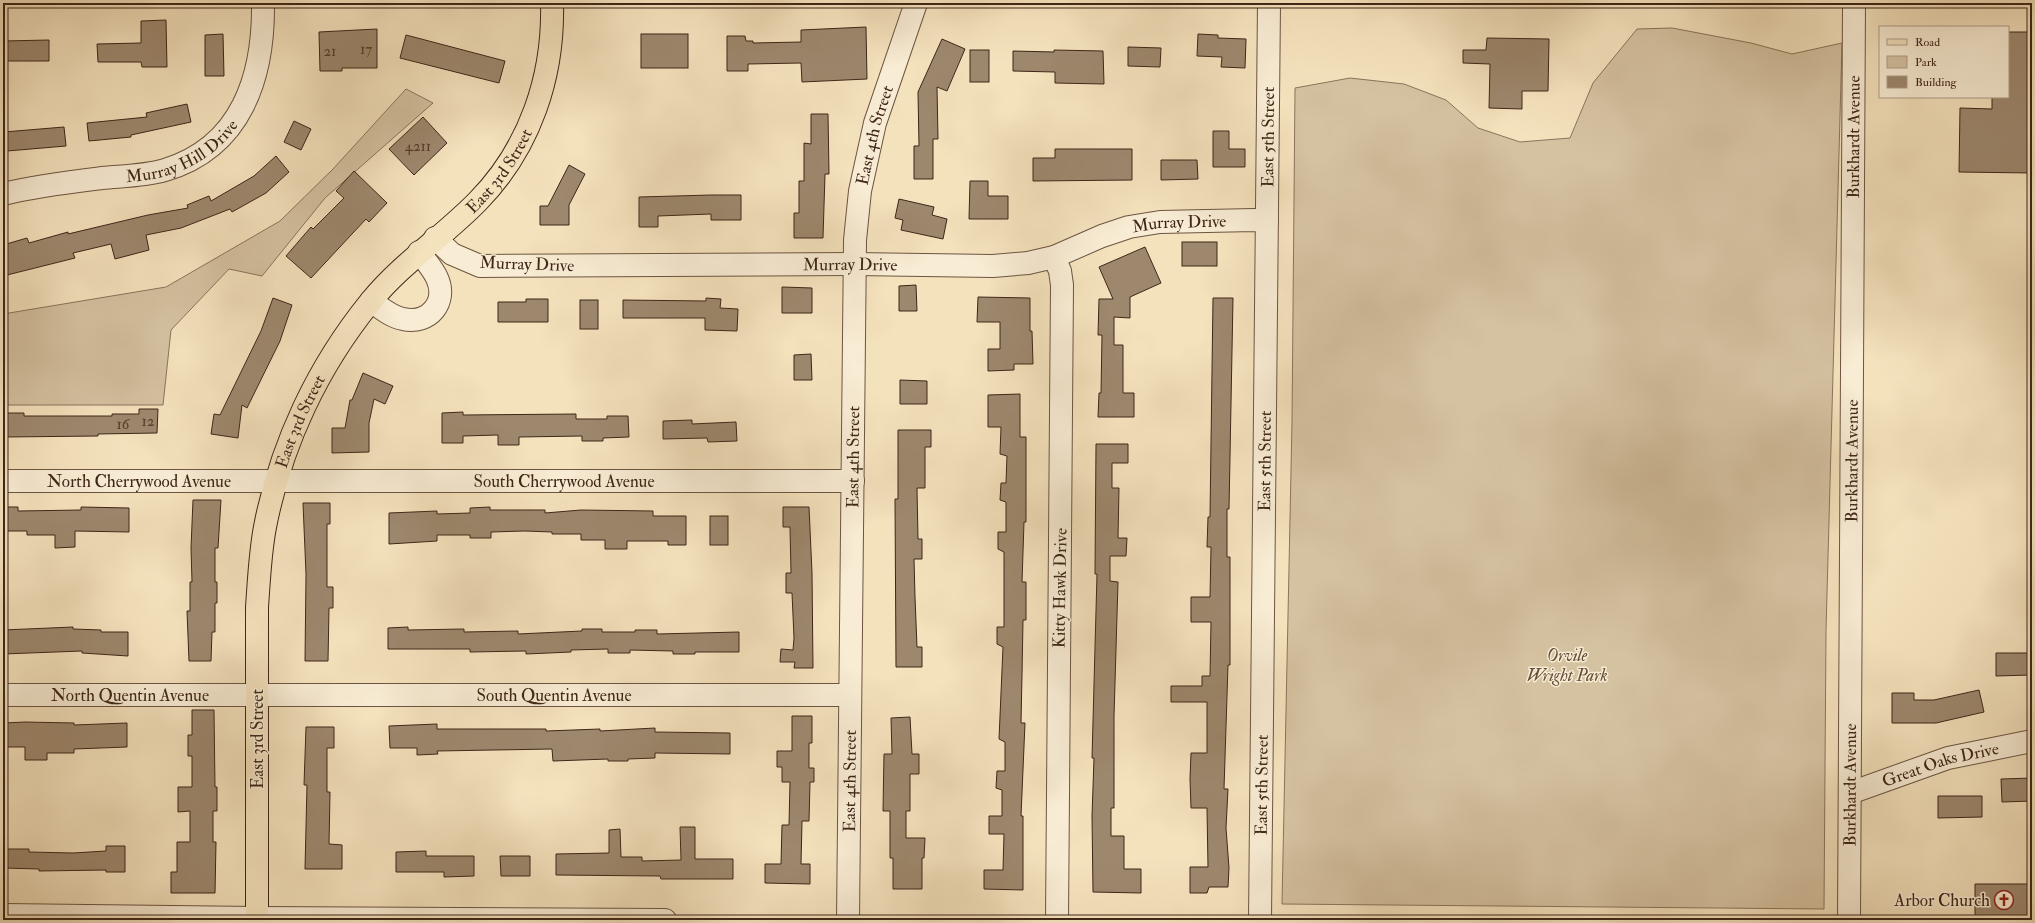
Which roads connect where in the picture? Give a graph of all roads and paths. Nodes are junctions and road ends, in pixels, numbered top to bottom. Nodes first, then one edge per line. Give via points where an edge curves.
1 (263, 3) edge
2 (552, 3) edge
3 (916, 3) edge
4 (1269, 3) edge
5 (1854, 3) edge
6 (3, 194) edge
7 (1267, 221) junction
8 (427, 245) junction
9 (1054, 257) junction
10 (854, 264) junction
11 (371, 301) junction
12 (3, 480) edge
13 (276, 481) junction
14 (853, 481) junction
15 (3, 695) edge
16 (257, 695) junction
17 (850, 695) junction
18 (2032, 741) edge
19 (1850, 793) junction
20 (3, 915) edge
21 (257, 919) edge
22 (665, 920) edge
23 (848, 920) edge
24 (1057, 920) edge
25 (1260, 920) edge
26 (1849, 920) edge

1 - 6 street, Murray Hill Drive via 260,58 255,79 236,119 205,150 165,170 73,181
2 - 8 main road, East 3rd Street via 550,55 542,90 517,151 504,171 478,201
3 - 10 street, East 4th Street via 875,123 864,166
4 - 7 street, East 5th Street
5 - 19 street, Burkhardt Avenue
7 - 9 street, Murray Drive via 1160,222 1129,227
7 - 25 street, East 5th Street
8 - 10 street, Murray Drive via 480,266
8 - 11 main road, East 3rd Street
8 - 11 street via 441,291 434,311 427,317 403,320
9 - 10 street, Murray Drive via 1028,263 993,266
9 - 24 street, Kitty Hawk Drive via 1062,285
10 - 14 street, East 4th Street
11 - 13 main road, East 3rd Street via 326,364 289,441
12 - 13 street, North Cherrywood Avenue
13 - 14 street, South Cherrywood Avenue
13 - 16 main road, East 3rd Street via 260,559
14 - 17 street, East 4th Street
15 - 16 street, North Quentin Avenue
16 - 17 street, South Quentin Avenue
16 - 21 main road, East 3rd Street
17 - 23 street, East 4th Street
18 - 19 street, Great Oaks Drive via 1948,758
19 - 26 street, Burkhardt Avenue
20 - 21 street
21 - 22 street

